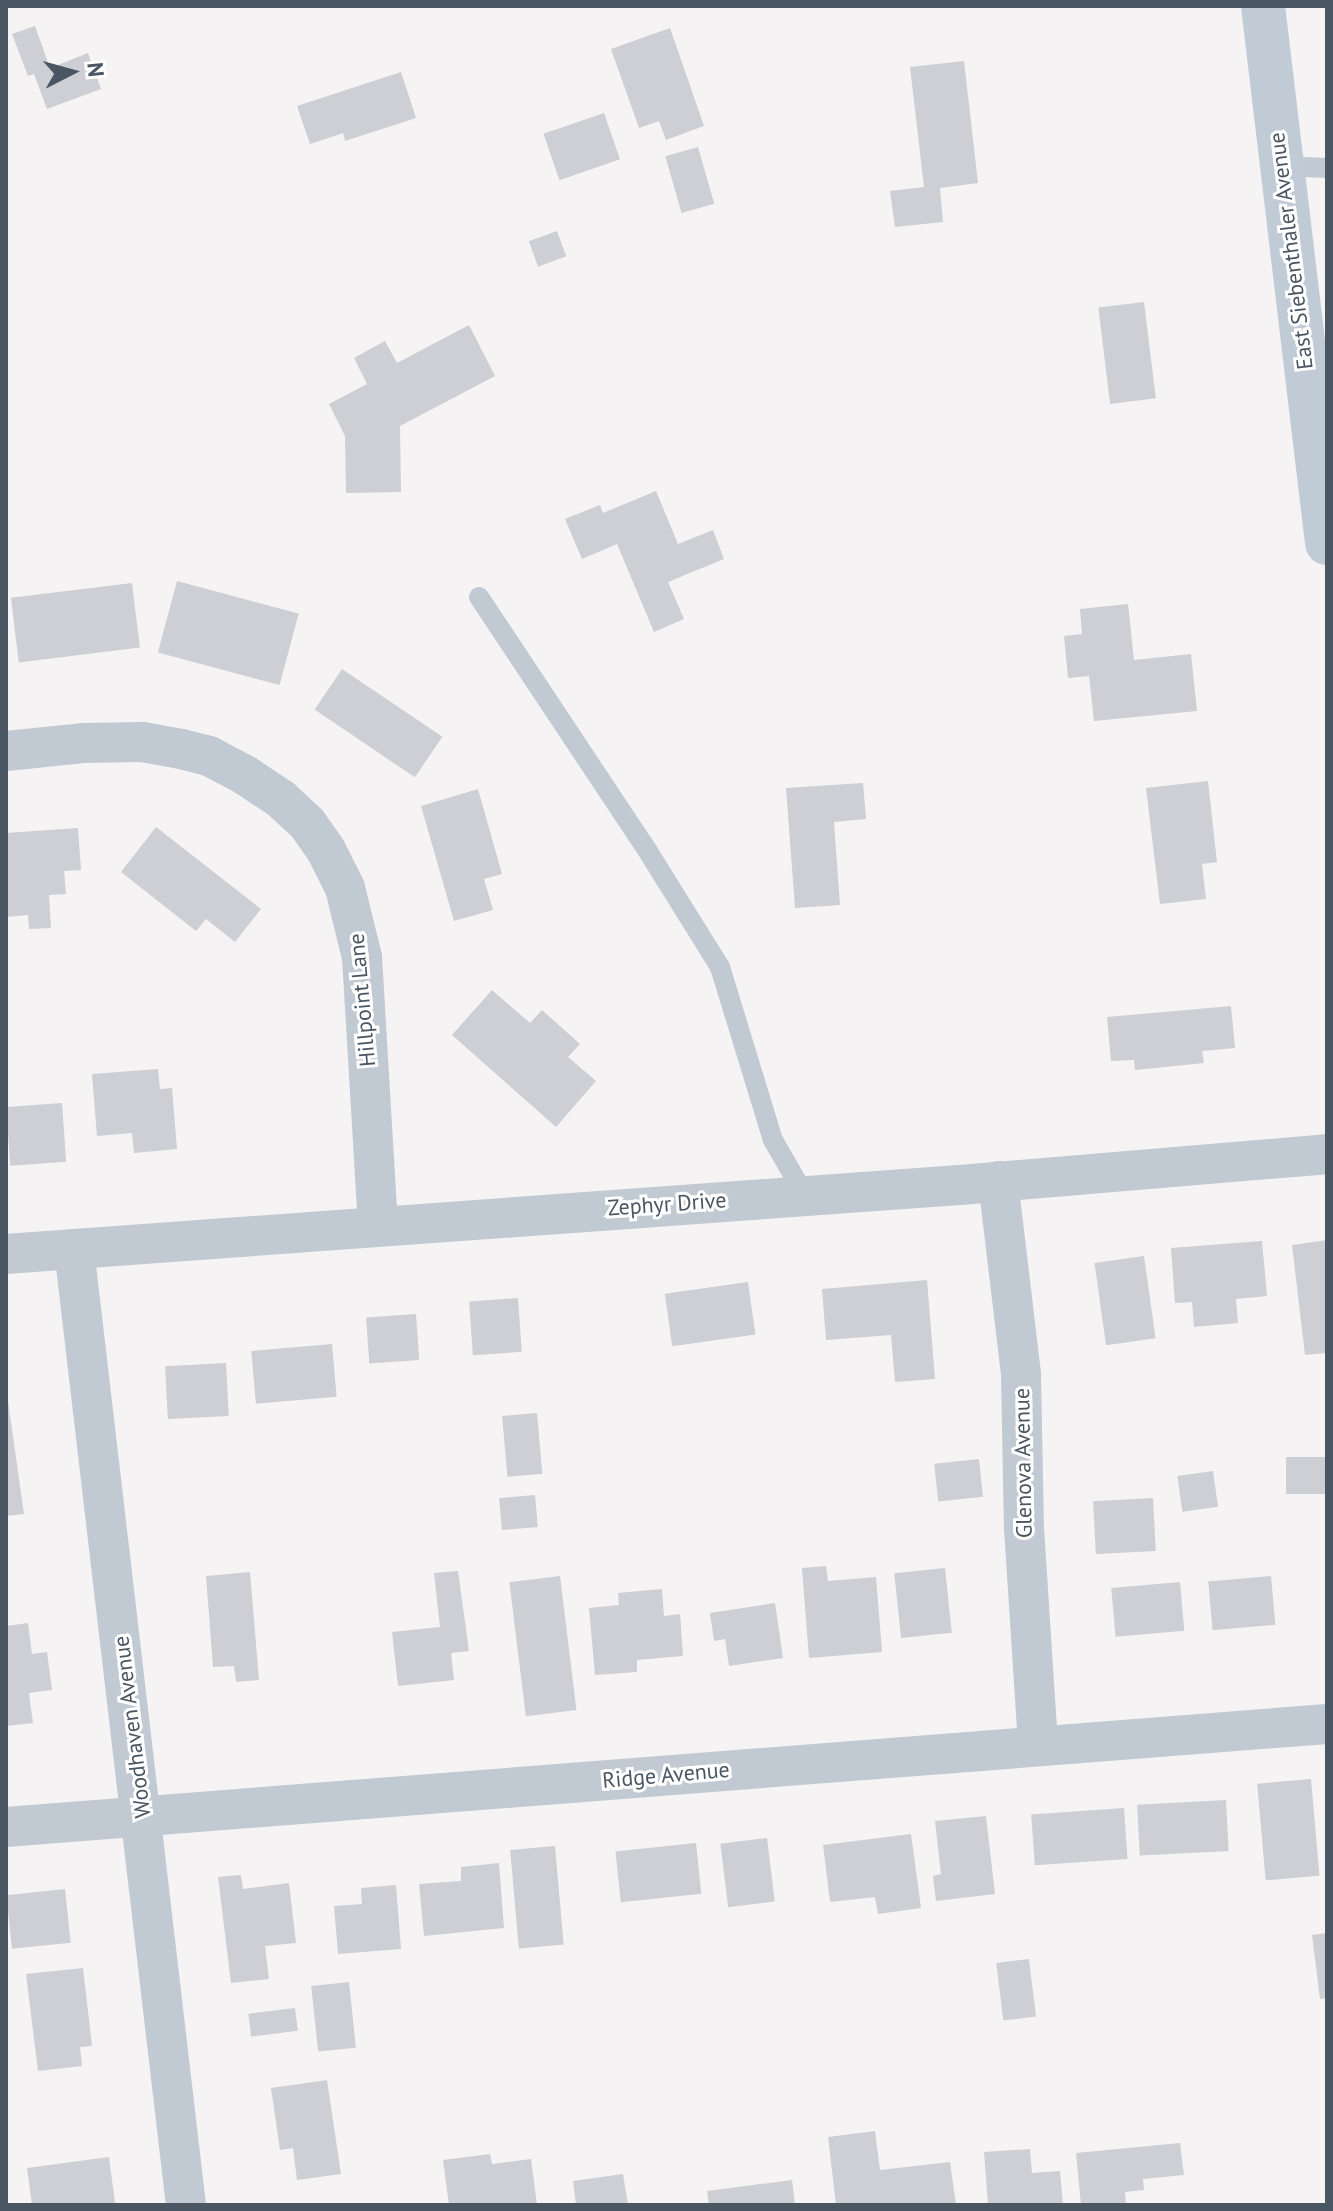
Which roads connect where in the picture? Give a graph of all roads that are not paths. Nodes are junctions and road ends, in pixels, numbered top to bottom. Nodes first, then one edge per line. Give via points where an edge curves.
1 (1263, 6) edge
2 (1281, 166) junction
3 (1327, 168) edge
4 (1327, 543) edge
5 (479, 597) dead end
6 (6, 751) edge
7 (1327, 1154) edge
8 (998, 1181) junction
9 (804, 1194) junction
10 (378, 1225) junction
11 (74, 1249) junction
12 (6, 1254) edge
13 (1327, 1724) edge
14 (1038, 1745) junction
15 (143, 1816) junction
16 (6, 1827) edge
17 (186, 2205) edge

1 - 2 main road, East Siebenthaler Avenue
2 - 3 lane
2 - 4 main road, East Siebenthaler Avenue
5 - 9 lane via 720,967 773,1140
6 - 10 street, Hillpoint Lane via 97,742 181,749 209,756 245,775 307,823 345,888 362,957
7 - 8 street, Zephyr Drive
8 - 9 street, Zephyr Drive
8 - 14 street, Glenova Avenue via 1021,1375 1024,1528
9 - 10 street, Zephyr Drive
10 - 11 street, Zephyr Drive
11 - 12 street, Zephyr Drive
11 - 15 street, Woodhaven Avenue
13 - 14 street, Ridge Avenue
14 - 15 street, Ridge Avenue
15 - 16 street, Ridge Avenue
15 - 17 street, Woodhaven Avenue

